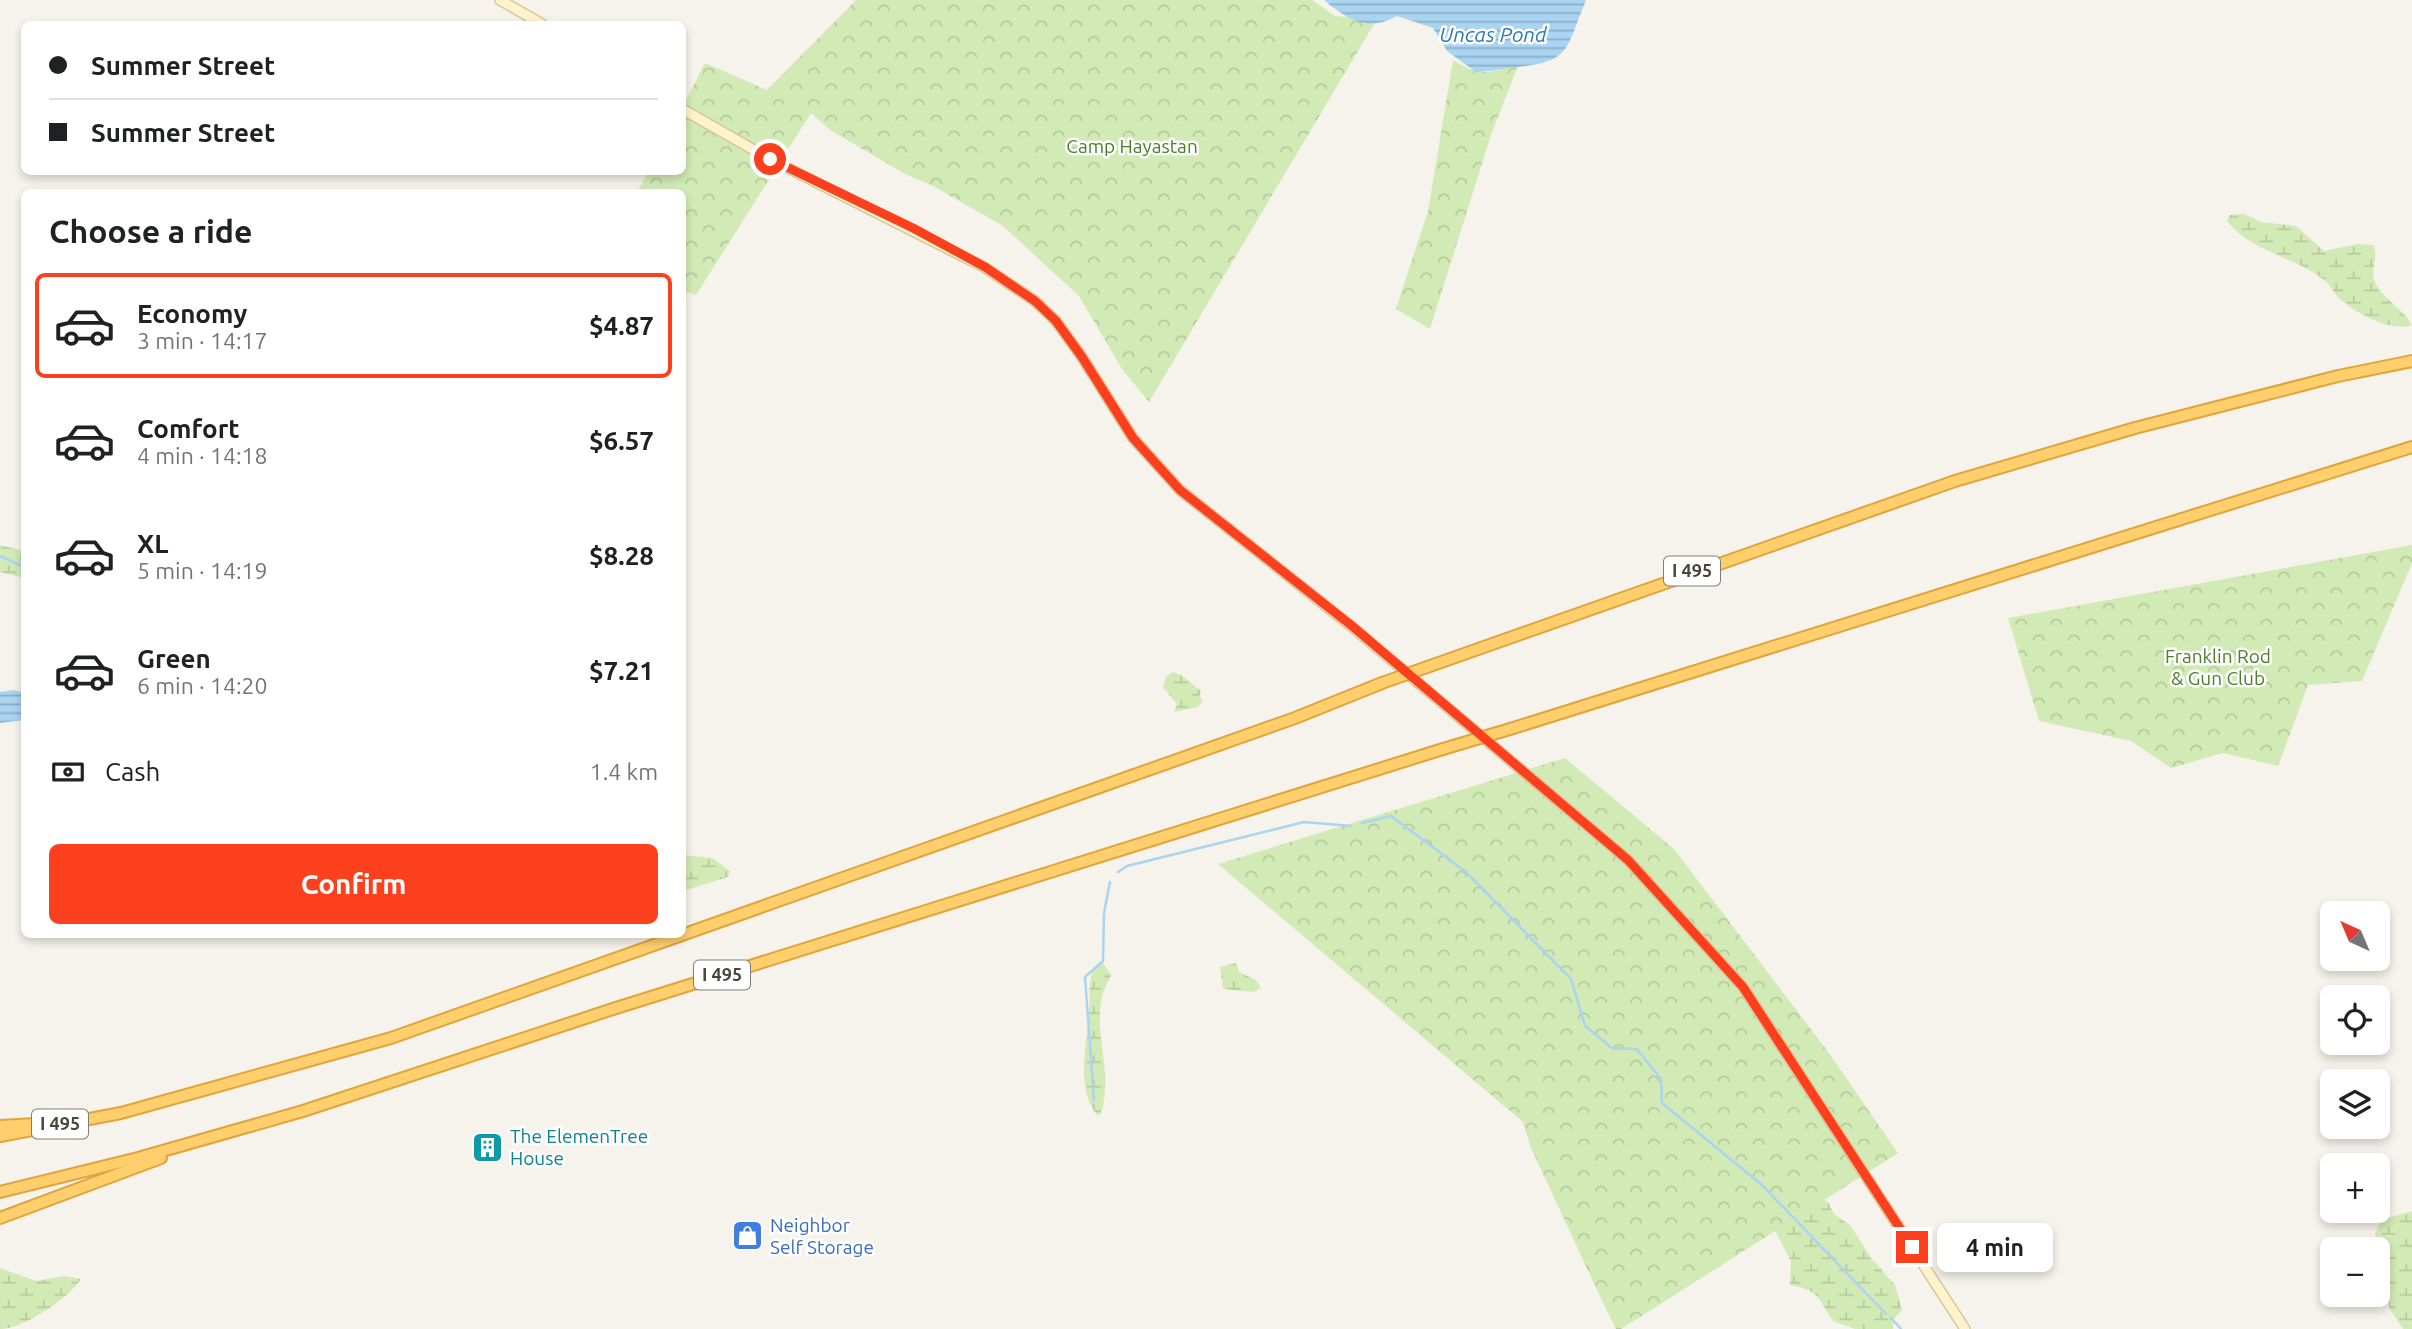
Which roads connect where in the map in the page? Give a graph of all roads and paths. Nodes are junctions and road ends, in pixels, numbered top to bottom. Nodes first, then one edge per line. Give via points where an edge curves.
1 (500, 0) edge
2 (537, 21) edge
3 (686, 111) edge
4 (2412, 361) edge
5 (2412, 447) edge
6 (686, 935) edge
7 (678, 938) edge
8 (121, 1113) junction
9 (0, 1126) edge
10 (222, 1135) junction
11 (0, 1136) edge
12 (0, 1192) edge
13 (0, 1218) edge
14 (1965, 1329) edge

1 - 2 main road
3 - 14 main road via 770,159 985,267 1035,301 1082,357 1133,438 1180,490 1352,626 1628,860 1743,987
4 - 6 highway, I 495, bridge via 2135,428 1955,481
5 - 10 highway, I 495, bridge
7 - 8 highway, I 495, bridge via 342,1053
8 - 9 highway
8 - 11 highway, I 495
10 - 12 highway, I 495
10 - 13 highway

